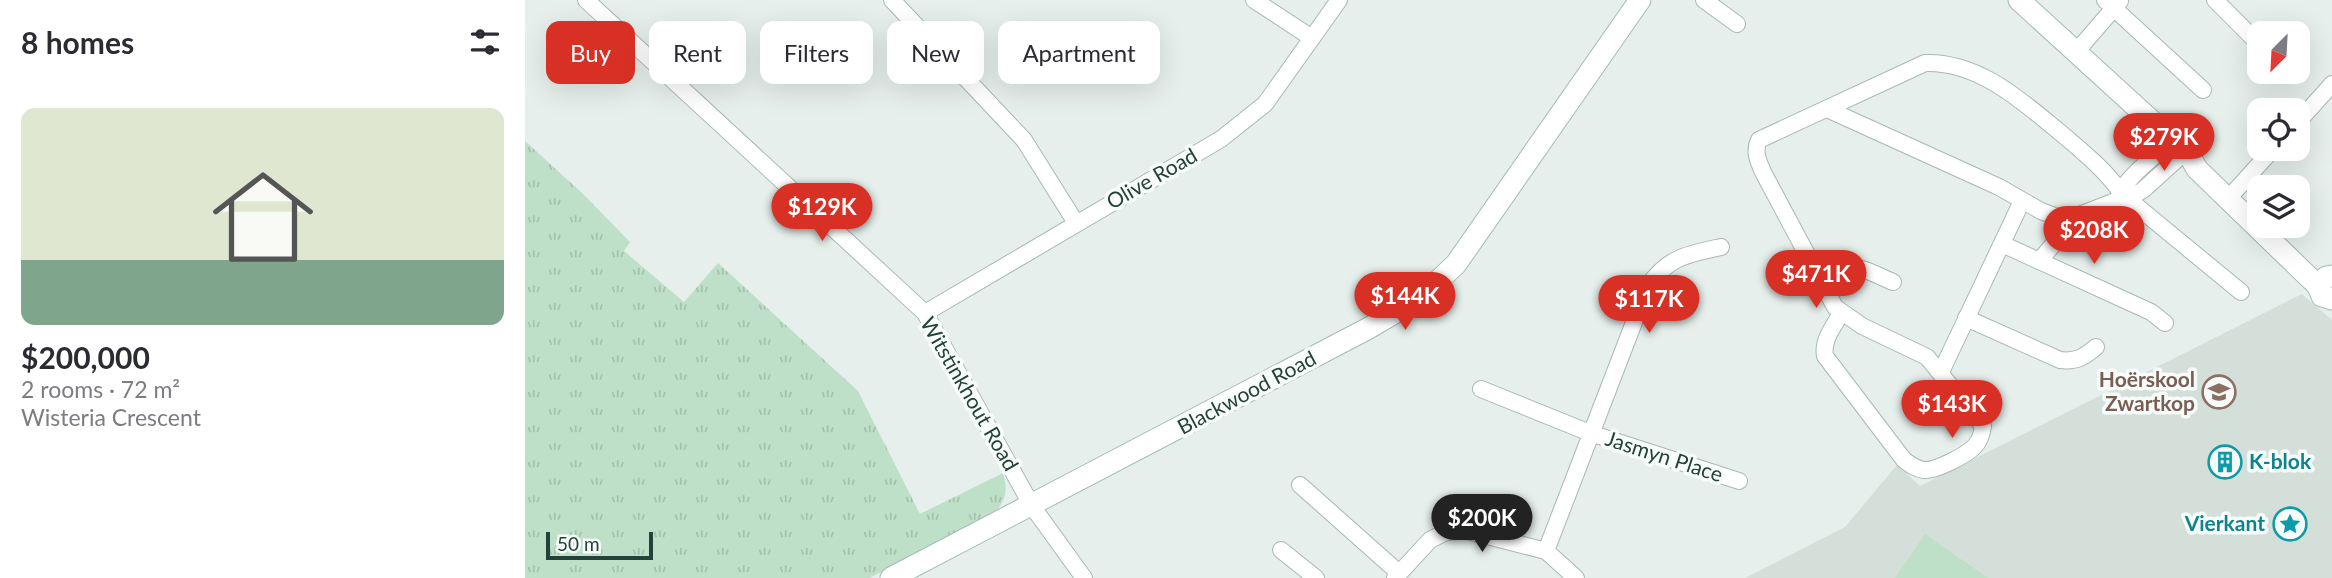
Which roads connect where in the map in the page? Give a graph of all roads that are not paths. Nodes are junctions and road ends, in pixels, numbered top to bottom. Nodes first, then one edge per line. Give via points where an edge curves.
1 (586, 0) edge
2 (892, 0) edge
3 (1254, 0) edge
4 (1339, 0) edge
5 (1640, 0) edge
6 (1704, 0) edge
7 (2019, 0) edge
8 (2215, 0) edge
9 (2113, 3) edge
10 (1737, 24) dead end
11 (2247, 31) edge
12 (1313, 38) junction
13 (2075, 52) junction
14 (2332, 84) edge
15 (2203, 90) dead end
16 (1827, 109) junction
17 (2310, 109) edge
18 (2182, 149) junction
19 (2262, 161) edge
20 (2235, 191) junction
21 (2122, 196) junction
22 (2022, 201) junction
23 (2247, 202) edge
24 (2070, 218) junction
25 (1076, 223) junction
26 (2283, 238) edge
27 (2001, 244) junction
28 (1721, 247) dead end
29 (2039, 261) junction
30 (1822, 282) junction
31 (1893, 282) dead end
32 (2328, 289) edge
33 (2241, 292) dead end
34 (1842, 312) junction
35 (925, 313) junction
36 (1966, 318) junction
37 (2165, 323) dead end
38 (2096, 347) dead end
39 (1941, 372) junction
40 (1481, 389) dead end
41 (1590, 433) junction
42 (1739, 481) dead end
43 (1300, 485) dead end
44 (1033, 506) junction
45 (1281, 550) dead end
46 (1546, 551) junction
47 (1397, 576) edge
48 (891, 578) edge
49 (1084, 578) edge
50 (1316, 578) edge
51 (1576, 578) edge

1 - 35 street, Witstinkhout Road
2 - 25 street via 1024,141
3 - 12 street
4 - 12 street, Olive Road
5 - 44 street, Blackwood Road via 1456,264 1420,298
6 - 10 street
7 - 13 street
8 - 11 street
9 - 13 street
9 - 15 street
12 - 25 street, Olive Road via 1265,104 1248,119
13 - 18 street
14 - 17 street
16 - 21 street via 1926,63 1942,62 2017,96 2095,162
16 - 22 street
16 - 30 street via 1759,140 1756,146 1764,174
18 - 20 street
18 - 21 street
18 - 32 street via 2197,169
19 - 20 street
20 - 23 street
21 - 24 street
21 - 33 street
22 - 24 street
22 - 27 street
24 - 29 street
25 - 35 street, Olive Road
26 - 32 street
27 - 29 street
27 - 36 street
28 - 41 street via 1678,258 1663,267 1648,286
29 - 37 street via 2151,312
30 - 31 street via 1857,267
30 - 34 street
34 - 39 street via 1927,357
34 - 39 street via 1827,338 1825,356 1904,460 1923,470 1963,456 1982,435 1983,426
35 - 44 street, Witstinkhout Road
36 - 38 street via 2060,360 2072,362
36 - 39 street
40 - 41 street, Jasmyn Place
41 - 42 street, Jasmyn Place
41 - 46 street
43 - 47 street
44 - 48 street, Blackwood Road
44 - 49 street, Witstinkhout Road
45 - 50 street
46 - 47 street via 1454,531 1430,540
46 - 51 street

